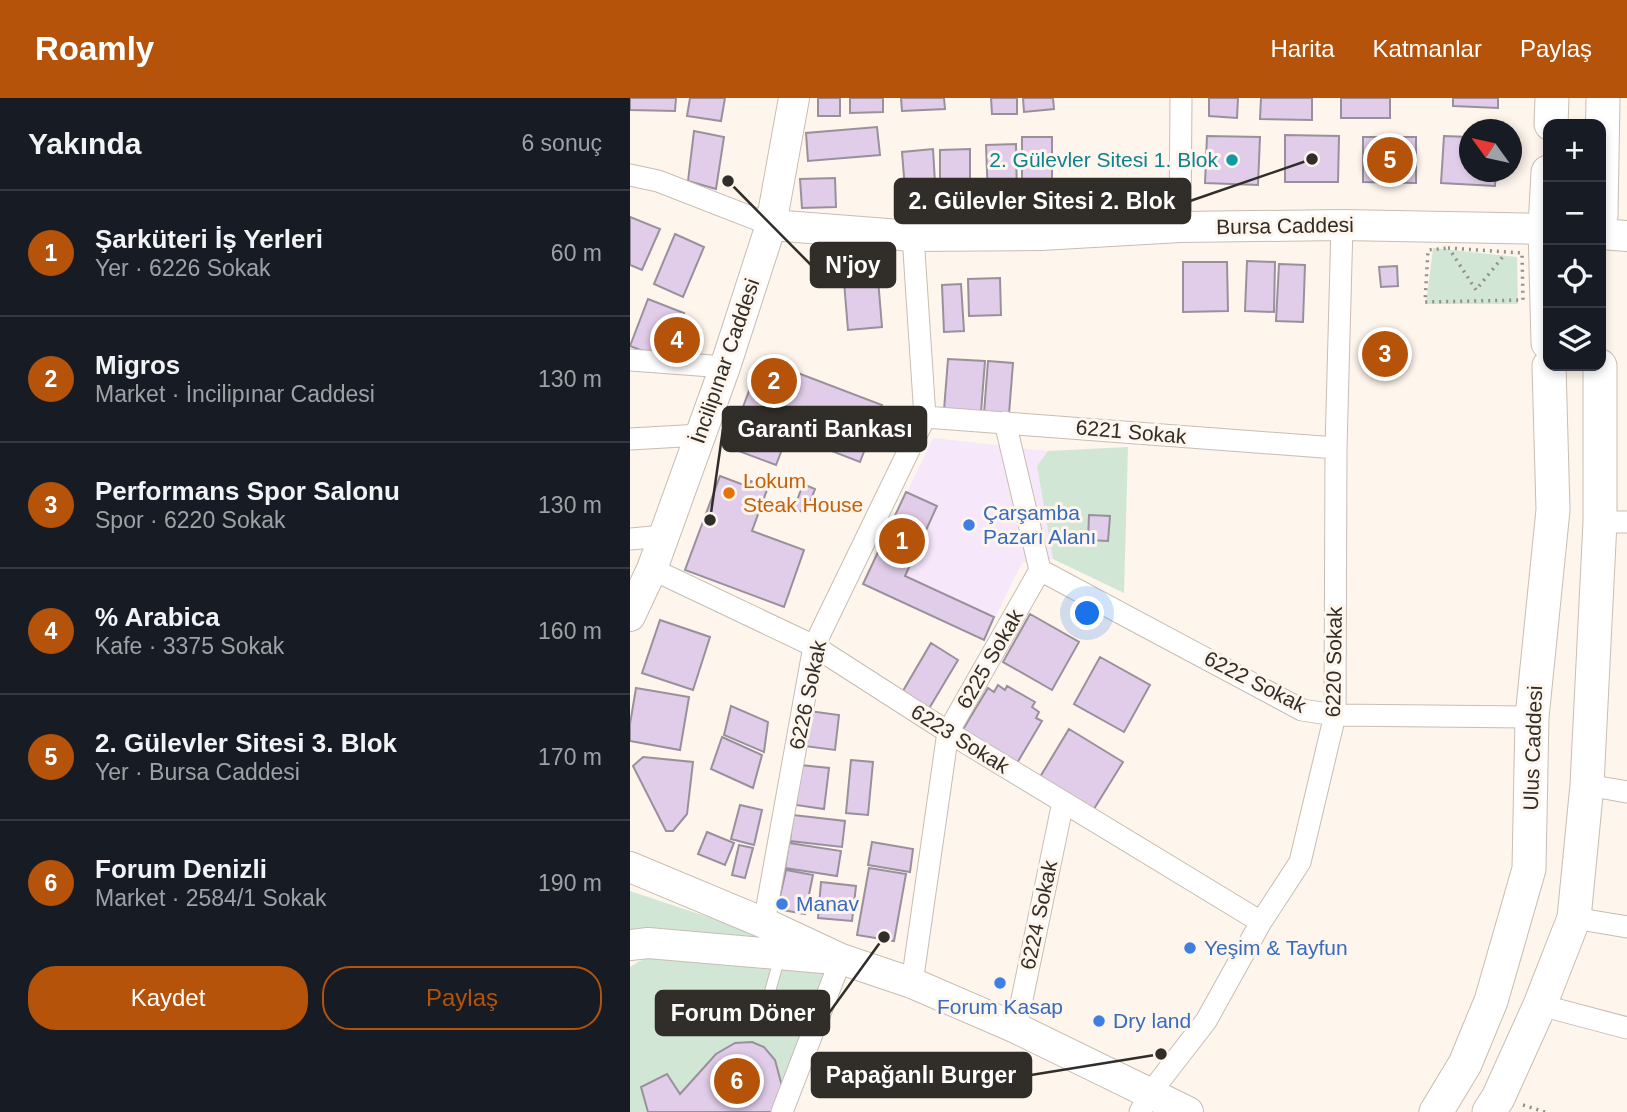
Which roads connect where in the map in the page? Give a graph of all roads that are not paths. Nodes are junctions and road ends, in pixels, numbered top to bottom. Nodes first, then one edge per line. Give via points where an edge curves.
1 (794, 98) edge
2 (1181, 98) edge
3 (1552, 98) edge
4 (1603, 98) edge
5 (1551, 119) edge
6 (630, 175) edge
7 (1602, 182) edge
8 (771, 225) junction
9 (1342, 225) junction
10 (1180, 227) junction
11 (1543, 229) edge
12 (1606, 234) edge
13 (913, 236) junction
14 (1627, 236) edge
15 (1547, 245) edge
16 (1548, 308) edge
17 (630, 360) edge
18 (725, 367) junction
19 (1549, 371) edge
20 (1600, 371) edge
21 (925, 417) junction
22 (1006, 422) junction
23 (700, 435) junction
24 (630, 439) edge
25 (1336, 448) junction
26 (1614, 522) edge
27 (664, 536) junction
28 (630, 539) edge
29 (652, 569) junction
30 (1040, 570) junction
31 (630, 616) edge
32 (814, 646) junction
33 (1335, 715) junction
34 (1532, 717) junction
35 (948, 732) junction
36 (1587, 785) junction
37 (1627, 792) edge
38 (1063, 802) junction
39 (630, 867) edge
40 (1574, 918) junction
41 (1261, 922) junction
42 (764, 923) junction
43 (1627, 927) edge
44 (630, 945) edge
45 (780, 956) junction
46 (841, 960) junction
47 (912, 983) junction
48 (1540, 1005) junction
49 (760, 1027) dead end
50 (1016, 1028) junction
51 (1627, 1028) edge
52 (1145, 1102) edge
53 (782, 1112) edge
54 (1188, 1112) edge
55 (1436, 1112) edge
56 (1489, 1112) edge

1 - 8 main road, İncilipınar Caddesi
2 - 10 street
3 - 5 main road
4 - 7 main road
6 - 8 street via 658,181
8 - 13 main road, Bursa Caddesi
8 - 18 main road, İncilipınar Caddesi
9 - 10 main road, Bursa Caddesi
9 - 11 main road, Bursa Caddesi
9 - 25 street, 6220 Sokak
10 - 13 main road, Bursa Caddesi
12 - 14 main road
13 - 21 street, 6226 Sokak
15 - 16 main road
17 - 18 street
18 - 23 main road, İncilipınar Caddesi
19 - 34 main road, Ulus Caddesi via 1553,510
20 - 26 main road
21 - 22 street, 6221 Sokak
21 - 32 street, 6226 Sokak
22 - 25 street, 6221 Sokak
22 - 30 street
23 - 24 street
23 - 27 main road, İncilipınar Caddesi
25 - 33 street, 6220 Sokak
26 - 36 main road
27 - 28 street
27 - 29 main road, İncilipınar Caddesi
29 - 31 main road, İncilipınar Caddesi
29 - 32 street, 6223 Sokak
30 - 33 street, 6222 Sokak via 1302,710
30 - 35 street, 6225 Sokak
32 - 35 street, 6223 Sokak
32 - 42 street, 6226 Sokak
33 - 34 street, 6222 Sokak
33 - 41 street, 6220 Sokak via 1300,862
34 - 55 main road, Ulus Caddesi via 1529,869 1491,1001 1465,1063
35 - 38 street, 6223 Sokak
35 - 47 street, 6225 Sokak
36 - 37 street
36 - 40 main road
38 - 41 street, 6223 Sokak
38 - 50 street, 6224 Sokak
39 - 42 main road
40 - 43 street
40 - 48 main road
41 - 52 street, 6220 Sokak via 1206,1021
42 - 46 main road
44 - 45 main road
45 - 46 main road
45 - 49 lane
46 - 47 main road
46 - 53 street
47 - 50 main road
48 - 51 street
48 - 56 main road
50 - 52 main road
52 - 54 main road

